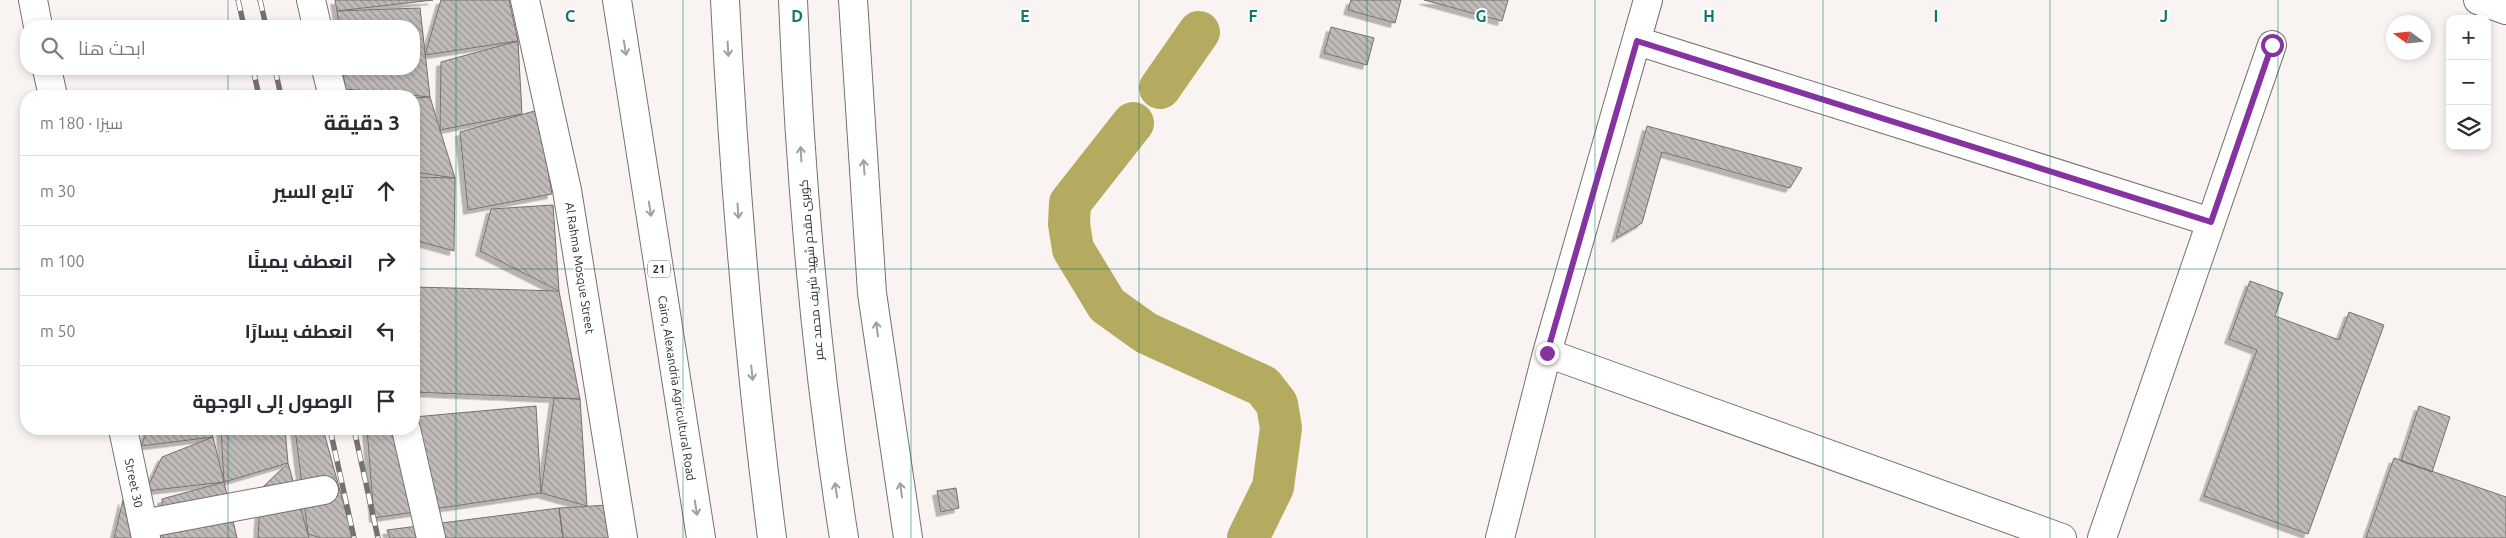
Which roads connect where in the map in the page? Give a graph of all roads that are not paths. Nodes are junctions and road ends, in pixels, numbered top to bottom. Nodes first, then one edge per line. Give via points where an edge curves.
1 (33, 0) edge
2 (311, 0) edge
3 (526, 0) edge
4 (617, 0) edge
5 (725, 0) edge
6 (793, 0) edge
7 (853, 0) edge
8 (1648, 0) edge
9 (2478, 0) edge
10 (2506, 10) edge
11 (37, 20) edge
12 (316, 20) edge
13 (1637, 41) junction
14 (2272, 45) dead end
15 (48, 75) edge
16 (327, 75) edge
17 (52, 90) edge
18 (331, 90) edge
19 (2211, 222) junction
20 (1547, 353) junction
21 (124, 435) edge
22 (407, 435) edge
23 (324, 490) dead end
24 (144, 531) edge
25 (431, 538) edge
26 (623, 538) edge
27 (701, 538) edge
28 (772, 538) edge
29 (844, 538) edge
30 (908, 538) edge
31 (1500, 538) edge
32 (2062, 538) edge
33 (2102, 538) edge

1 - 11 main road
2 - 12 main road
3 - 26 main road, Al Rahma Mosque Street via 567,190
4 -> 27 main road, Cairo, Alexandria Agricultural Road / 21
5 -> 28 main road via 743,284
29 -> 6 main road, كوبرى مقدم شهيد شريف محمد عمر via 815,323 803,190
30 -> 7 main road via 872,293
8 - 13 main road
9 - 10 main road
13 - 19 main road
13 - 20 main road
14 - 19 main road
15 - 17 main road
16 - 18 main road
19 - 33 main road
20 - 31 main road
20 - 32 main road
21 - 24 main road, Street 30
22 - 25 main road
23 - 24 main road

